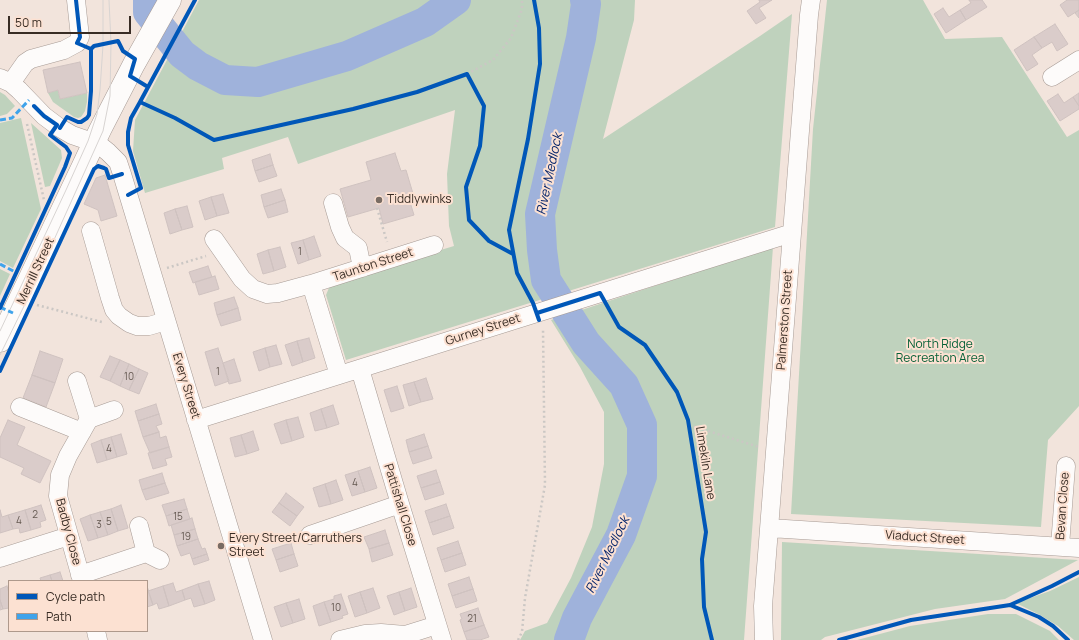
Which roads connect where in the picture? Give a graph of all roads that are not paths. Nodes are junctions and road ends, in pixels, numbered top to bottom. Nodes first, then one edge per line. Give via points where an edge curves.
1 (76, 0) edge
2 (811, 0) edge
3 (169, 2) edge
4 (1079, 60) edge
5 (1052, 77) dead end
6 (5, 81) edge
7 (94, 142) junction
8 (333, 203) dead end
9 (91, 231) dead end
10 (792, 233) junction
11 (218, 245) road end
12 (434, 245) dead end
13 (362, 268) junction
14 (311, 284) junction
15 (166, 321) junction
16 (0, 341) edge
17 (360, 369) junction
18 (339, 375) junction
19 (77, 381) dead end
20 (20, 406) dead end
21 (114, 410) dead end
22 (196, 420) junction
23 (86, 425) junction
24 (1066, 466) dead end
25 (400, 504) junction
26 (139, 526) dead end
27 (770, 528) junction
28 (310, 535) dead end
29 (69, 536) junction
30 (1060, 546) junction
31 (1079, 548) edge
32 (0, 558) edge
33 (81, 578) edge
34 (440, 633) edge
35 (259, 639) edge
36 (340, 640) edge
37 (764, 640) edge

1 - 6 street via 80,37 77,43 64,50 31,58
2 - 10 street, Palmerston Street
3 - 7 main road, Merrill Street
4 - 5 street
6 - 7 street, Every Street via 19,90 44,116 60,128
7 - 15 street, Every Street via 118,162
7 - 16 main road, Merrill Street
8 - 13 street via 345,238 358,248
9 - 15 street via 114,310 129,323 137,326 149,326
10 - 17 street, Gurney Street via 576,301 538,316
10 - 27 street, Palmerston Street
11 - 14 street, Taunton Street via 248,285 260,292 278,293
12 - 13 street, Taunton Street
13 - 14 street, Taunton Street
14 - 18 street
15 - 22 street, Every Street
17 - 18 street, Gurney Street
17 - 25 street, Pattishall Close
18 - 22 street, Gurney Street
19 - 23 street
20 - 23 street
21 - 23 street
22 - 35 street, Every Street
23 - 29 street, Badby Close via 60,475 58,496
24 - 30 street, Bevan Close
25 - 28 street
25 - 34 street, Pattishall Close
26 - 33 street via 153,557
27 - 30 street, Viaduct Street
27 - 37 street, Palmerston Street via 763,606
29 - 32 street
29 - 33 street, Badby Close
30 - 31 street, Viaduct Street
34 - 36 street via 365,634

